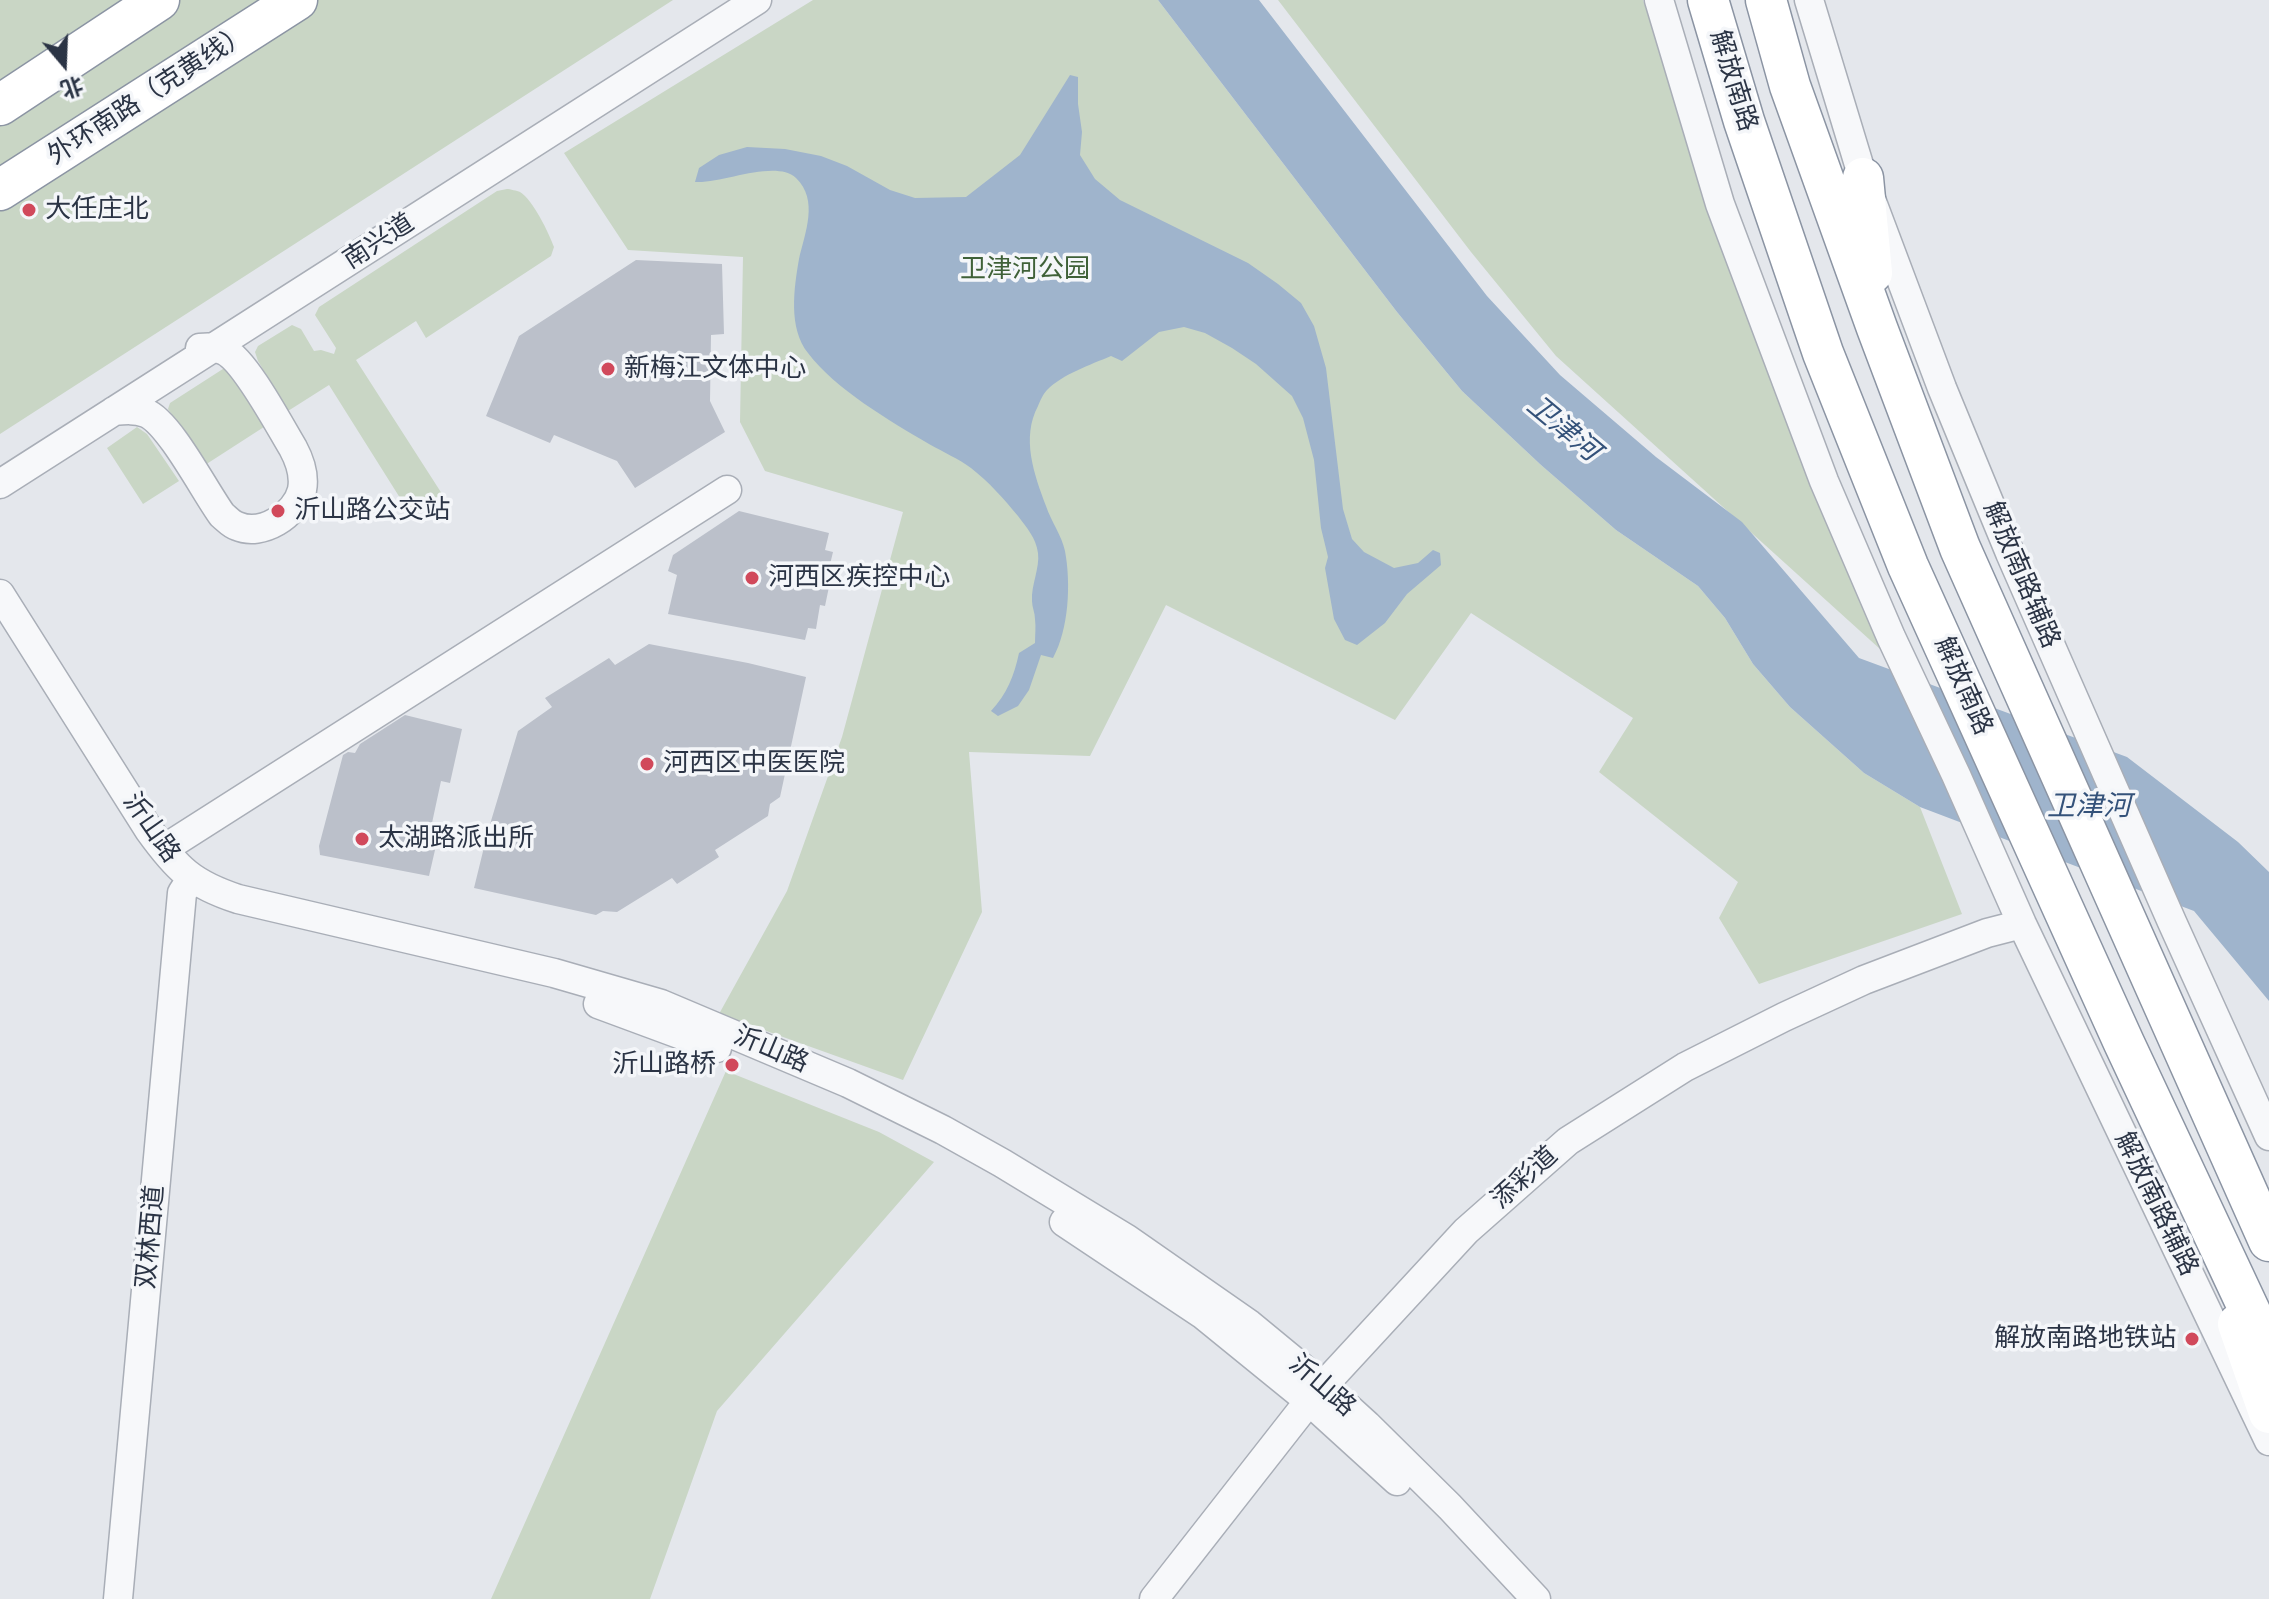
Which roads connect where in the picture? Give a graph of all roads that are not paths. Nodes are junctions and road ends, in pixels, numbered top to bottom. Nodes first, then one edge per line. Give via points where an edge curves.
1 (159, 0) edge
2 (318, 0) edge
3 (722, 0) edge
4 (757, 0) edge
5 (1659, 0) edge
6 (1708, 0) edge
7 (1766, 0) edge
8 (1809, 0) edge
9 (282, 10) edge
10 (0, 105) edge
11 (1863, 178) junction
12 (0, 190) edge
13 (1877, 328) junction
14 (214, 347) junction
15 (166, 357) junction
16 (114, 411) junction
17 (0, 462) edge
18 (0, 484) edge
19 (727, 490) dead end
20 (0, 594) edge
21 (0, 625) edge
22 (170, 845) dead end
23 (193, 890) junction
24 (2022, 924) junction
25 (2214, 1114) junction
26 (2269, 1136) edge
27 (2182, 1166) junction
28 (2269, 1197) edge
29 (2269, 1241) edge
30 (2269, 1352) edge
31 (1316, 1393) junction
32 (2269, 1413) edge
33 (2269, 1441) edge
34 (118, 1599) edge
35 (137, 1599) edge
36 (1154, 1599) edge
37 (1512, 1599) edge
38 (1536, 1599) edge

1 - 10 highway
2 - 9 street
3 - 15 street, 南兴道
4 - 14 street, 南兴道
5 - 24 street via 1720,204 1824,481
6 - 27 highway, 解放南路 via 1823,353 1908,566
7 - 13 highway, 解放南路 via 1790,86
8 - 11 street, 解放南路辅路
9 - 12 highway, 外环南路（克黄线）
11 - 13 highway
11 - 26 street, 解放南路辅路 via 2004,539
13 - 25 highway, 解放南路 via 1960,548
14 - 15 street
14 - 16 street, 南兴道
14 - 16 street via 240,365 299,460 301,494 279,520 250,529 232,524 163,427 147,413
15 - 17 street, 南兴道
16 - 18 street, 南兴道
19 - 22 street
20 - 23 street, 沂山路 via 149,830
21 - 23 street, 沂山路 via 151,859 166,878
23 - 31 street, 沂山路 via 218,912 523,981 589,1001 725,1051 888,1122 1005,1184
23 - 34 street, 双林西道
23 - 35 street, 双林西道
24 - 31 street, 添彩道 via 1864,980 1784,1017 1685,1067 1568,1141 1466,1231
24 - 33 street, 解放南路辅路
25 - 28 highway
25 - 29 highway, 解放南路
27 - 30 highway, 解放南路
27 - 32 highway
31 - 36 street, 添彩道
31 - 37 street, 沂山路
31 - 38 street, 沂山路 via 1450,1507

